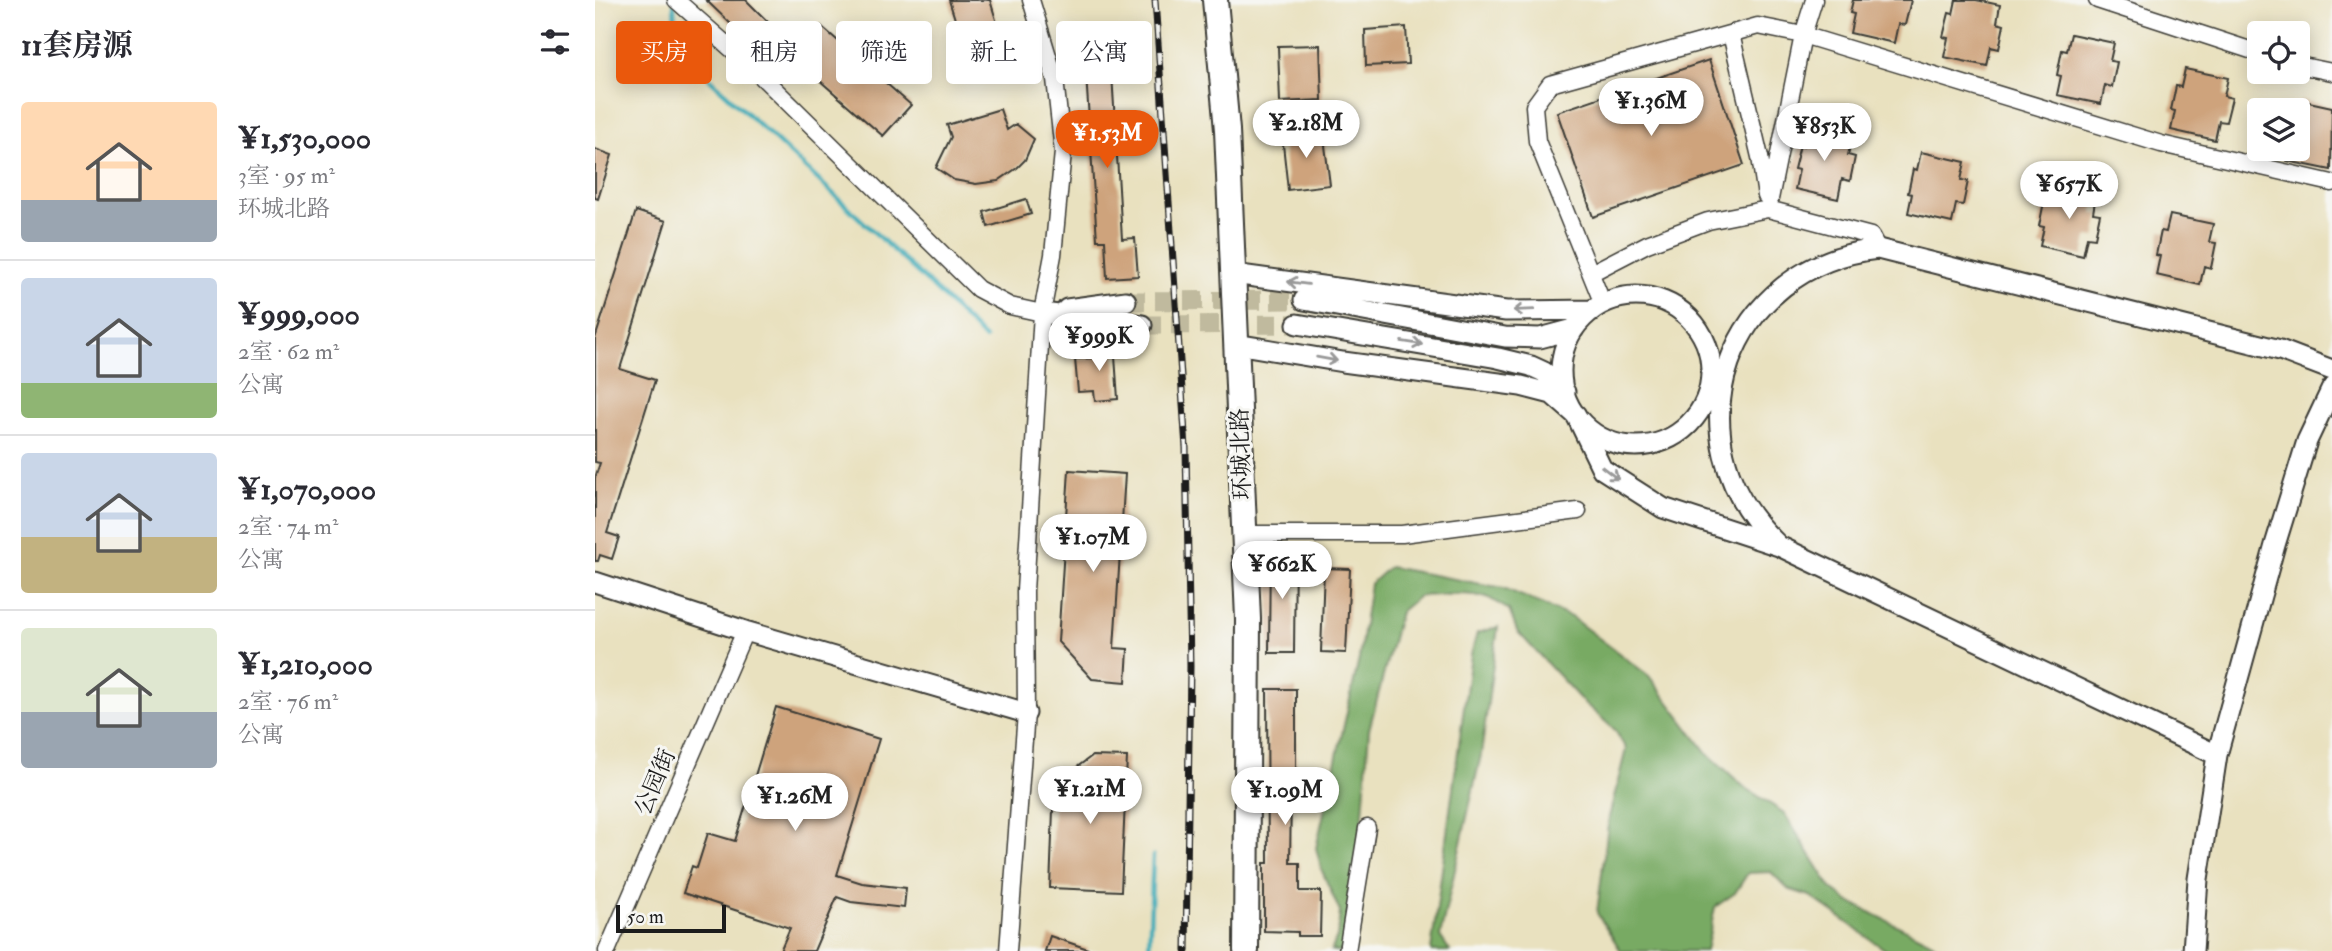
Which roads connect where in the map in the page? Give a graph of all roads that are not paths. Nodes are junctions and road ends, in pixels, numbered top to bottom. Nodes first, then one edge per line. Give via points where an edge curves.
1 (1031, 0) edge
2 (1215, 0) edge
3 (1814, 0) edge
4 (2097, 0) edge
5 (681, 4) edge
6 (1731, 34) junction
7 (1803, 35) junction
8 (2247, 50) edge
9 (2310, 67) edge
10 (2332, 72) edge
11 (2332, 183) edge
12 (1768, 209) junction
13 (1878, 249) junction
14 (1591, 273) junction
15 (1233, 274) junction
16 (1304, 300) tunnel mouth
17 (1126, 301) tunnel mouth
18 (1597, 307) junction
19 (1042, 313) junction
20 (1297, 324) tunnel mouth
21 (1142, 325) tunnel mouth
22 (1574, 329) junction
23 (1236, 344) junction
24 (1708, 349) junction
25 (2332, 370) edge
26 (2332, 388) edge
27 (1722, 389) junction
28 (1565, 392) junction
29 (1576, 415) junction
30 (1691, 422) junction
31 (1578, 511) dead end
32 (1244, 534) junction
33 (1779, 546) junction
34 (595, 582) edge
35 (745, 631) junction
36 (1026, 713) junction
37 (2217, 755) junction
38 (1367, 828) dead end
39 (607, 951) edge
40 (1007, 951) edge
41 (1246, 951) edge
42 (1347, 951) edge
43 (2193, 951) edge

1 - 19 street via 1055,79 1063,152
2 - 15 main road, 环城北路
3 - 7 street
4 - 8 street
5 - 19 street via 754,69 978,289 1010,306
6 - 7 street via 1758,26
6 - 12 street
6 - 14 street via 1550,84 1534,106 1537,141
7 - 11 street via 2161,144
7 - 12 street
9 - 10 street
12 - 13 street via 1871,236
12 - 14 street via 1708,220
13 - 25 street via 2280,350
13 - 27 street via 1826,260 1780,288 1745,329
14 - 18 street
18 -> 15 street via 1506,311
15 - 23 main road, 环城北路
16 - 22 street via 1504,337 1540,338
17 - 19 street
18 - 22 street
18 - 24 street via 1628,296 1666,302 1696,326
19 - 21 street
19 - 36 street via 1025,591
20 -> 28 street via 1531,366
22 - 28 street via 1562,366
23 -> 29 street via 1521,386 1552,394
23 - 32 main road, 环城北路
24 - 27 street
24 - 30 street via 1709,388
26 - 37 street via 2308,441 2275,545
27 - 30 street
27 - 33 street via 1721,435 1732,480 1754,520
28 - 29 street
29 - 30 street via 1606,439 1632,446 1657,443
29 -> 33 street via 1602,469 1663,508
31 - 32 street via 1402,534
32 - 41 main road, 环城北路 via 1248,619
33 - 37 street
34 - 35 street
35 - 36 street
35 - 39 street, 公园街
36 - 40 street
37 - 43 street via 2198,879
38 - 42 street

